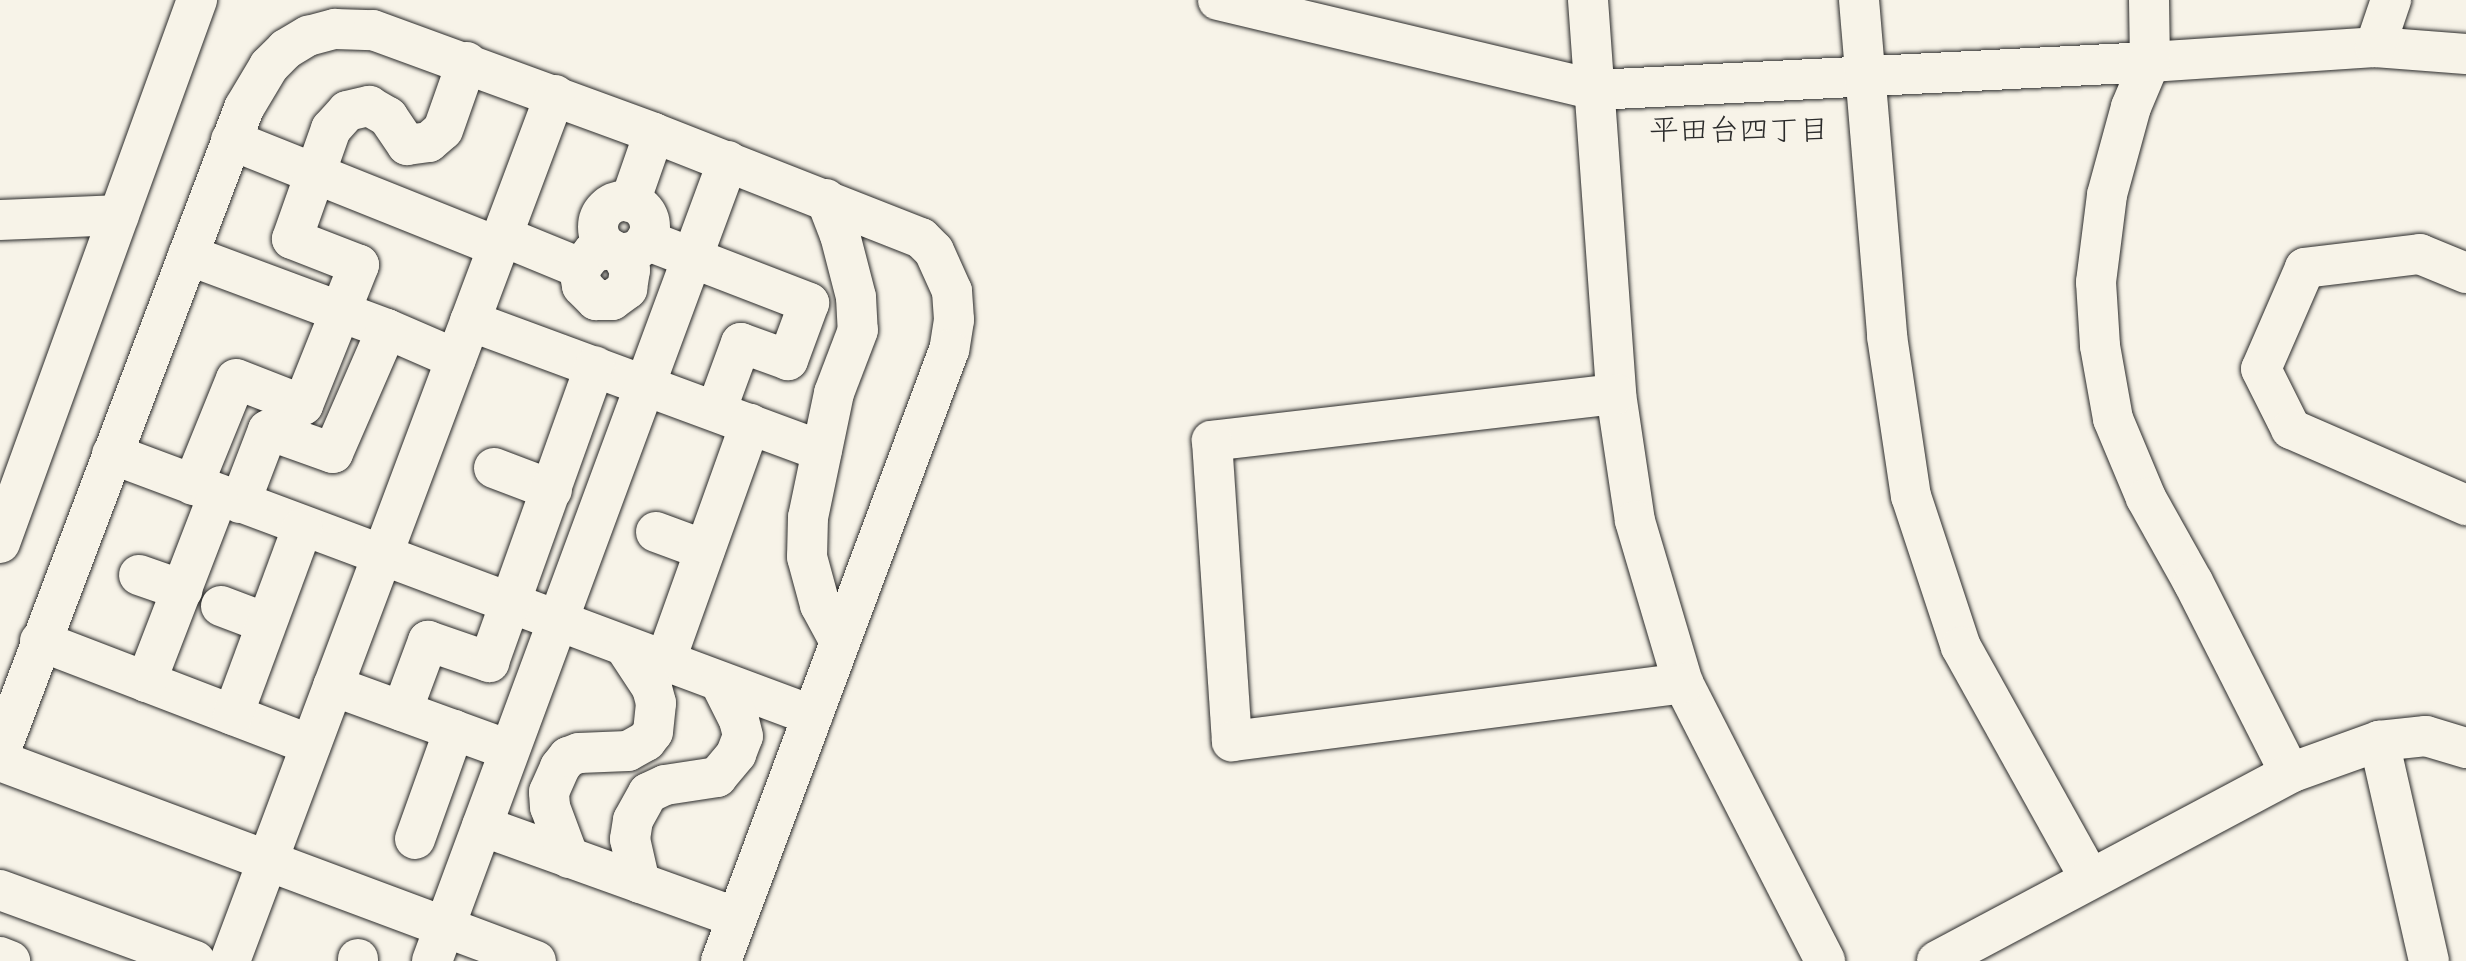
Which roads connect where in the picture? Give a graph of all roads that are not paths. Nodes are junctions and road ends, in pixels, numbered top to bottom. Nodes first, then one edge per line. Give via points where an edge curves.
1 (197, 0) edge
2 (1218, 0) edge
3 (1588, 0) edge
4 (1859, 0) edge
5 (2149, 0) edge
6 (2391, 0) edge
7 (1324, 14) edge
8 (2375, 47) junction
9 (2466, 54) edge
10 (467, 62) junction
11 (2150, 62) junction
12 (1864, 75) junction
13 (1595, 90) junction
14 (555, 95) junction
15 (654, 133) junction
16 (231, 140) junction
17 (728, 161) junction
18 (315, 174) junction
19 (826, 199) junction
20 (119, 215) junction
21 (0, 220) edge
22 (500, 242) junction
23 (188, 255) junction
24 (692, 258) junction
25 (611, 262) junction
26 (2466, 273) edge
27 (337, 313) junction
28 (470, 321) junction
29 (387, 329) junction
30 (456, 359) junction
31 (585, 363) junction
32 (645, 384) junction
33 (1616, 394) junction
34 (733, 417) junction
35 (822, 451) junction
36 (112, 454) junction
37 (15, 460) edge
38 (494, 468) dead end
39 (552, 490) junction
40 (217, 494) junction
41 (2466, 505) edge
42 (302, 528) junction
43 (656, 532) dead end
44 (0, 543) edge
45 (705, 550) junction
46 (381, 558) junction
47 (139, 575) dead end
48 (182, 590) junction
49 (508, 603) junction
50 (221, 606) dead end
51 (556, 622) junction
52 (266, 623) junction
53 (40, 641) junction
54 (840, 642) junction
55 (625, 647) junction
56 (665, 662) junction
57 (146, 682) junction
58 (720, 682) junction
59 (1683, 683) junction
60 (333, 686) junction
61 (402, 711) junction
62 (233, 715) junction
63 (813, 716) junction
64 (454, 730) junction
65 (2379, 741) junction
66 (311, 745) junction
67 (2466, 748) edge
68 (509, 750) junction
69 (0, 752) edge
70 (0, 761) edge
71 (2290, 773) junction
72 (482, 826) junction
73 (415, 839) dead end
74 (569, 858) junction
75 (268, 862) junction
76 (2090, 879) junction
77 (640, 883) junction
78 (0, 890) edge
79 (737, 918) junction
80 (438, 945) edge
81 (0, 957) edge
82 (10, 961) edge
83 (195, 961) edge
84 (230, 961) edge
85 (536, 961) edge
86 (721, 961) edge
87 (1825, 961) edge
88 (1937, 961) edge
89 (2429, 961) edge

1 - 20 street
2 - 7 street
3 - 13 street
4 - 12 street
5 - 11 street
6 - 8 street
7 - 13 street
8 - 9 street
8 - 11 street
10 - 14 street
10 - 16 street via 373,30 335,29 308,36 269,66
10 - 18 street via 436,137 407,145 379,110 357,107 331,129
11 - 12 street
11 - 71 street via 2131,107 2107,195 2096,282 2113,419 2146,498
12 - 13 street
12 - 76 street via 1887,336 1911,496 1961,647
13 - 33 street
14 - 15 street
14 - 22 street
15 - 17 street
15 - 25 street via 630,202 640,206 649,222
16 - 18 street
16 - 23 street
17 - 19 street
17 - 24 street
18 - 22 street
18 - 27 street via 292,239 359,265
19 - 35 street via 856,297 858,330 834,393
19 - 54 street via 921,238 934,251 952,291 954,320 949,350
20 - 21 street
20 - 37 street
22 - 25 street
22 - 28 street
23 - 27 street
23 - 36 street
24 - 25 street
24 - 32 street
24 - 34 street via 809,303 788,360 741,343
25 - 31 street
26 - 41 street via 2420,254 2305,268 2261,369 2291,429
27 - 29 street
27 - 40 street via 303,405 236,379
28 - 30 street
28 - 31 street
29 - 30 street
29 - 40 street via 333,453 268,430
30 - 46 street
31 - 32 street
31 - 39 street
32 - 34 street
32 - 51 street
33 - 59 street via 1635,521
33 - 59 street via 1212,441 1232,741
34 - 35 street
34 - 45 street
35 - 54 street via 808,517 807,557 820,605
36 - 40 street
36 - 53 street
37 - 44 street
38 - 39 street
39 - 49 street
40 - 42 street
40 - 48 street
42 - 46 street
42 - 52 street
43 - 45 street
45 - 56 street
46 - 49 street
46 - 60 street
47 - 48 street
48 - 57 street
49 - 51 street
49 - 61 street via 489,662 428,641
50 - 52 street
51 - 55 street
51 - 68 street
52 - 62 street
53 - 57 street
53 - 69 street
54 - 63 street
55 - 56 street
55 - 74 street via 652,688 653,732 628,751 579,753 560,767 549,792 550,807
56 - 58 street
57 - 62 street
58 - 63 street
58 - 77 street via 743,736 736,754 717,777 665,785 648,793 638,806 630,839
59 - 87 street
60 - 61 street
60 - 66 street
61 - 64 street
62 - 66 street
63 - 79 street
64 - 68 street
64 - 73 street
65 - 67 street via 2426,736
65 - 71 street
65 - 89 street
66 - 75 street
68 - 72 street
70 - 75 street
71 - 76 street
72 - 74 street
72 - 80 street
74 - 77 street
75 - 80 street
75 - 84 street
76 - 88 street
77 - 79 street
78 - 83 street
79 - 86 street
80 - 85 street
81 - 82 street

